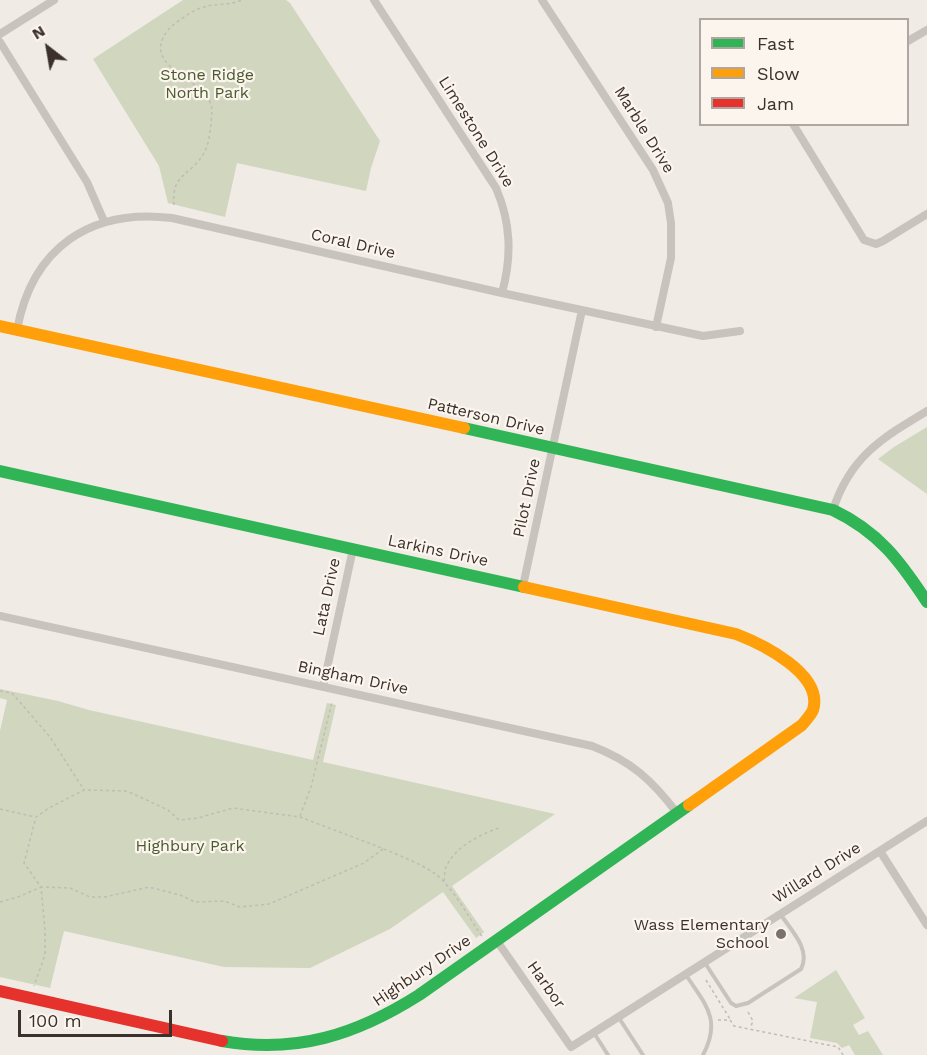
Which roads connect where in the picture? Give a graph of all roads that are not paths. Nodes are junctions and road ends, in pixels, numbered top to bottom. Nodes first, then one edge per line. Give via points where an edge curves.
1 (54, 0) edge
2 (374, 0) edge
3 (542, 0) edge
4 (927, 30) edge
5 (0, 34) edge
6 (909, 40) edge
7 (0, 42) edge
8 (794, 126) edge
9 (927, 214) edge
10 (104, 221) junction
11 (502, 293) junction
12 (582, 310) junction
13 (0, 326) edge
14 (656, 327) junction
15 (17, 330) junction
16 (740, 331) dead end
17 (927, 411) edge
18 (553, 449) junction
19 (0, 471) edge
20 (833, 510) junction
21 (353, 549) junction
22 (523, 586) junction
23 (927, 602) edge
24 (0, 616) edge
25 (322, 687) junction
26 (802, 725) joint
27 (677, 813) junction
28 (927, 821) edge
29 (880, 851) junction
30 (780, 913) junction
31 (927, 925) edge
32 (491, 941) junction
33 (705, 962) junction
34 (686, 974) junction
35 (0, 991) edge
36 (618, 1017) junction
37 (594, 1033) junction
38 (244, 1049) edge
39 (572, 1051) edge
40 (608, 1055) edge
41 (643, 1055) edge
42 (703, 1055) edge

1 - 5 street
2 - 11 street, Limestone Drive via 496,188 510,241
3 - 14 street, Marble Drive via 653,170 668,203 671,258
4 - 6 street
7 - 10 street via 87,182
8 - 9 street via 859,234 869,243 883,241
10 - 11 street, Coral Drive via 142,215 172,218
10 - 15 street, Coral Drive via 76,235 46,262 25,297
11 - 12 street, Coral Drive
12 - 14 street, Coral Drive
12 - 18 street, Pilot Drive
13 - 15 street, Patterson Drive
14 - 16 street, Coral Drive via 703,336
15 - 18 street, Patterson Drive
17 - 20 street via 862,456 841,486
18 - 20 street, Patterson Drive
18 - 22 street, Pilot Drive
19 - 21 street, Larkins Drive
20 - 23 street, Patterson Drive via 855,520 885,543
21 - 22 street, Larkins Drive
21 - 25 street, Lata Drive
22 - 26 street, Larkins Drive via 736,634 769,647 791,664 813,693 814,708
24 - 25 street, Bingham Drive
25 - 27 street, Bingham Drive via 592,746 618,757 652,781
26 - 27 street, Highbury Drive
27 - 32 street, Highbury Drive
28 - 29 street, Willard Drive
29 - 30 street, Willard Drive
29 - 31 street
30 - 33 street, Willard Drive
30 - 33 lane via 804,951 801,969 748,1003 736,1006
32 - 38 street, Highbury Drive via 404,1006 366,1026 308,1043
32 - 39 street, Harbor
33 - 34 street, Willard Drive
34 - 36 street, Willard Drive
34 - 42 lane via 712,1020
35 - 38 street, Highbury Drive
36 - 37 street, Willard Drive
36 - 41 lane
37 - 39 street, Willard Drive
37 - 40 lane

